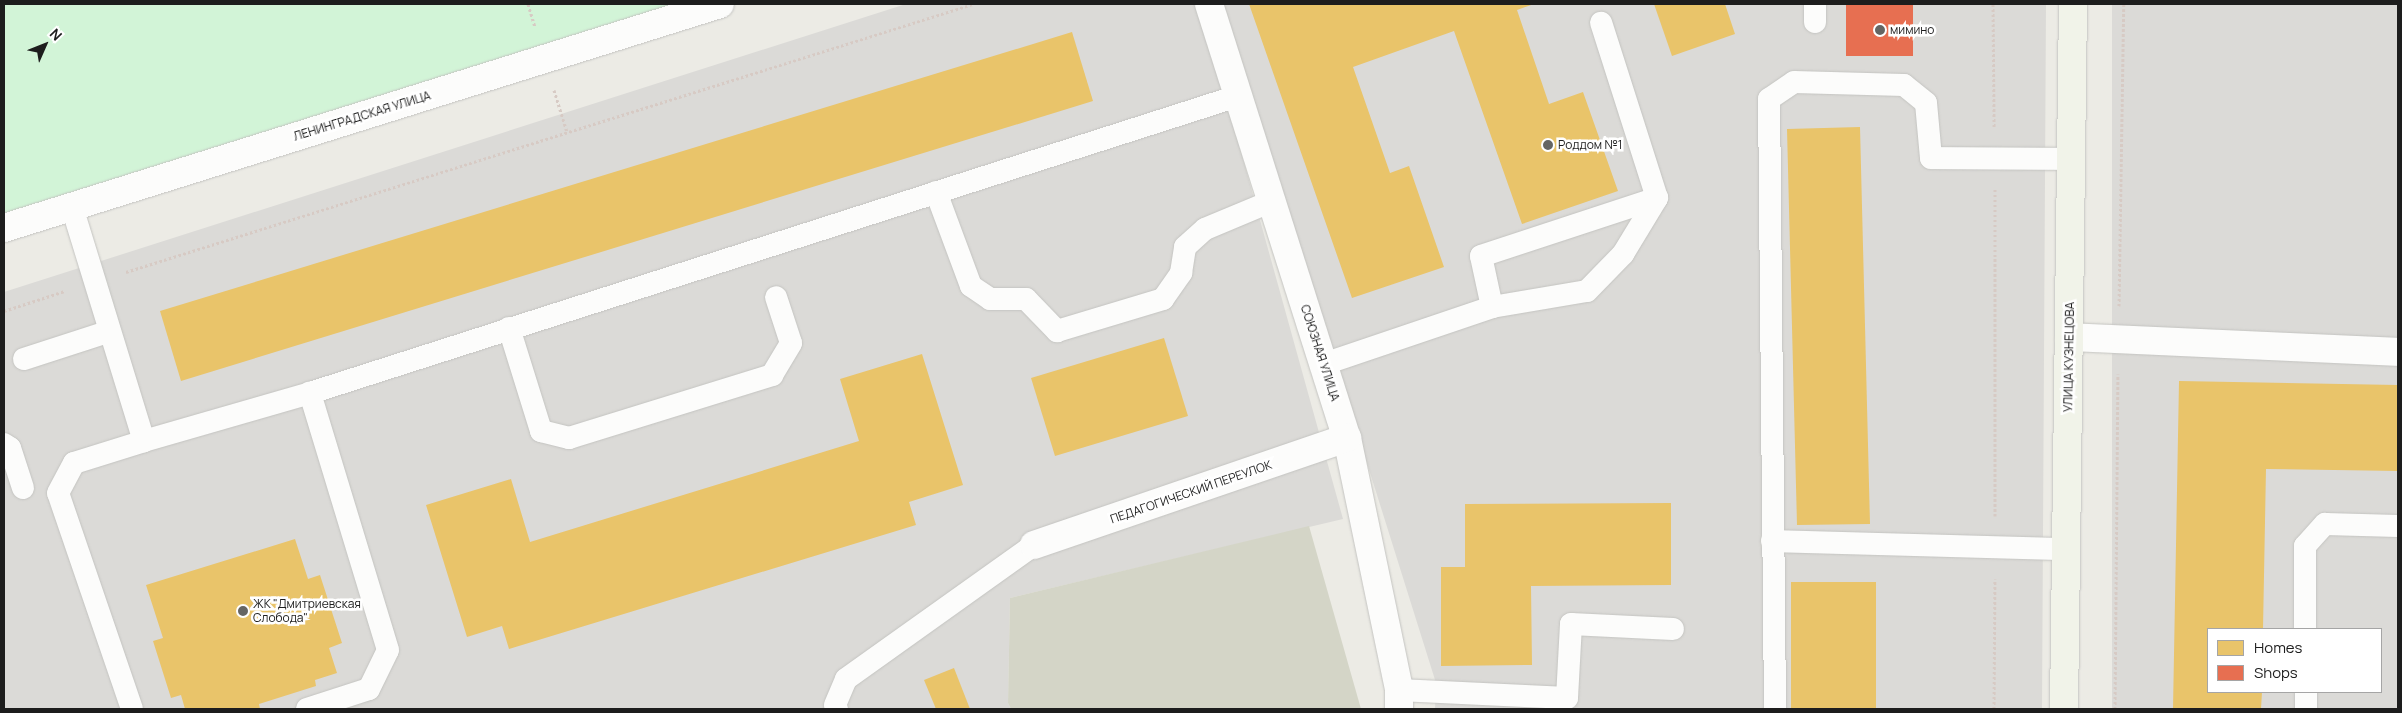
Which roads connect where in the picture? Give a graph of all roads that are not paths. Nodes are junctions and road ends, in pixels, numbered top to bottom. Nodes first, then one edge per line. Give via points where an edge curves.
1 (720, 4) edge
2 (1208, 4) edge
3 (2073, 4) edge
4 (673, 11) edge
5 (1602, 23) dead end
6 (1238, 96) junction
7 (2071, 159) junction
8 (936, 192) junction
9 (1657, 198) junction
10 (1272, 202) junction
11 (72, 207) junction
12 (4, 228) edge
13 (776, 297) dead end
14 (1492, 307) junction
15 (509, 328) junction
16 (110, 331) junction
17 (2069, 337) junction
18 (2398, 352) edge
19 (24, 359) dead end
20 (1324, 364) junction
21 (310, 393) junction
22 (1347, 438) junction
23 (144, 440) junction
24 (4, 444) edge
25 (23, 488) dead end
26 (2398, 526) edge
27 (1772, 541) junction
28 (1034, 545) joint
29 (2066, 549) junction
30 (2305, 628) edge
31 (1673, 629) dead end
32 (2306, 693) edge
33 (1399, 700) edge
34 (1567, 704) edge
35 (132, 709) edge
36 (307, 709) edge
37 (837, 709) edge
38 (1775, 709) edge
39 (2064, 709) edge
40 (2306, 709) edge

1 - 4 street, ЛЕНИНГРАДСКАЯ УЛИЦА
2 - 6 street, СОЮЗНАЯ УЛИЦА
3 - 7 main road, УЛИЦА КУЗНЕЦОВА
4 - 11 street, ЛЕНИНГРАДСКАЯ УЛИЦА
5 - 9 lane
6 - 8 lane
6 - 10 street, СОЮЗНАЯ УЛИЦА
7 - 17 main road, УЛИЦА КУЗНЕЦОВА
7 - 27 lane via 1931,158 1926,103 1904,85 1794,82 1768,98
8 - 10 lane via 971,286 990,299 1026,299 1057,332 1164,299 1181,273 1185,247 1205,229
8 - 15 lane
9 - 14 lane via 1623,254 1587,290
9 - 14 lane via 1481,256
10 - 20 street, СОЮЗНАЯ УЛИЦА
11 - 12 street, ЛЕНИНГРАДСКАЯ УЛИЦА
11 - 16 lane
13 - 15 lane via 791,343 772,375 570,438 541,431
14 - 20 lane
15 - 21 lane
16 - 19 lane
16 - 23 lane
17 - 18 street
17 - 29 main road, УЛИЦА КУЗНЕЦОВА
20 - 22 street, СОЮЗНАЯ УЛИЦА
21 - 23 lane
21 - 36 lane via 388,650 369,689
22 - 28 street, ПЕДАГОГИЧЕСКИЙ ПЕРЕУЛОК
22 - 33 street, СОЮЗНАЯ УЛИЦА
23 - 35 lane via 74,463 58,493
24 - 25 lane via 10,448
26 - 30 lane via 2325,524 2305,546
27 - 29 lane
27 - 38 lane
28 - 37 lane via 846,679 835,705
29 - 39 main road, УЛИЦА КУЗНЕЦОВА
31 - 34 lane via 1571,624
32 - 40 lane
33 - 34 lane

